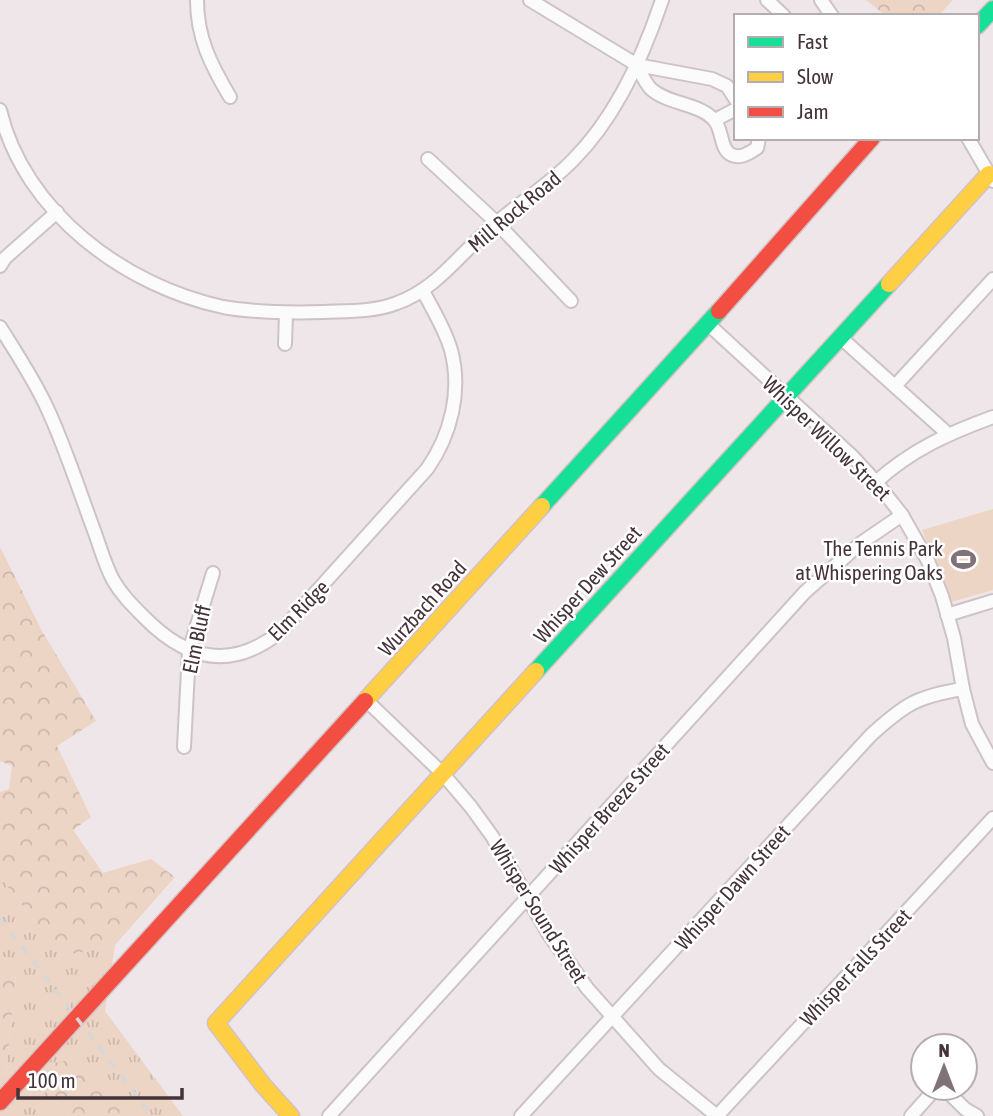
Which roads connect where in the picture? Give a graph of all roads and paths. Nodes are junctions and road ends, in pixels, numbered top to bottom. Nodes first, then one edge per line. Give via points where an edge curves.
1 (197, 0) edge
2 (530, 0) edge
3 (662, 0) edge
4 (767, 0) edge
5 (993, 9) edge
6 (783, 14) edge
7 (979, 24) edge
8 (637, 65) junction
9 (230, 97) dead end
10 (734, 97) edge
11 (0, 110) edge
12 (734, 110) edge
13 (715, 120) junction
14 (759, 140) edge
15 (870, 140) edge
16 (969, 140) edge
17 (428, 159) dead end
18 (991, 177) edge
19 (57, 212) junction
20 (496, 222) junction
21 (0, 266) edge
22 (993, 279) edge
23 (423, 290) junction
24 (571, 301) dead end
25 (286, 313) junction
26 (708, 324) junction
27 (0, 327) edge
28 (840, 337) junction
29 (285, 344) dead end
30 (895, 386) junction
31 (785, 397) junction
32 (993, 417) edge
33 (948, 434) junction
34 (876, 482) junction
35 (902, 515) junction
36 (212, 573) dead end
37 (993, 601) edge
38 (947, 615) junction
39 (189, 651) junction
40 (962, 689) junction
41 (367, 701) junction
42 (184, 747) dead end
43 (993, 763) edge
44 (443, 774) junction
45 (993, 818) edge
46 (527, 898) junction
47 (614, 1016) junction
48 (0, 1102) edge
49 (924, 1102) edge
50 (958, 1102) edge
51 (291, 1116) edge
52 (329, 1116) edge
53 (521, 1116) edge
54 (717, 1116) edge
55 (911, 1116) edge
56 (977, 1116) edge

1 - 9 street via 204,49
2 - 8 street
3 - 8 street, Mill Rock Road
4 - 6 street
5 - 7 main road
8 - 10 street via 712,79 727,86
8 - 13 street via 650,88
8 - 20 street, Mill Rock Road via 588,144
11 - 19 street, Mill Rock Road via 24,167
12 - 13 street
13 - 14 street via 730,155 748,154 757,148
15 - 26 main road, Wurzbach Road
16 - 18 street
17 - 20 street
18 - 28 main road, Whisper Dew Street
19 - 21 street
19 - 25 street, Mill Rock Road via 99,251 158,285 223,306
20 - 23 street, Mill Rock Road
20 - 24 street
22 - 30 street
23 - 25 street, Mill Rock Road via 398,303 369,310
23 - 39 street, Elm Ridge via 442,326 453,362 451,418 435,458 266,643 233,656
25 - 29 street
26 - 31 street, Whisper Willow Street
26 - 41 main road, Wurzbach Road
27 - 39 street, Elm Ridge via 48,411 114,580 156,629
28 - 30 street
28 - 31 main road, Whisper Dew Street
30 - 33 street
31 - 34 street, Whisper Willow Street
31 - 44 main road, Whisper Dew Street
32 - 33 street
33 - 34 street via 912,453
34 - 35 street, Whisper Willow Street
35 - 38 street, Whisper Willow Street via 928,561
35 - 46 street, Whisper Breeze Street via 861,543 805,592
36 - 39 street, Elm Bluff
37 - 38 street
38 - 40 street, Whisper Willow Street
39 - 42 street, Elm Bluff
40 - 43 street, Whisper Willow Street via 972,724
40 - 47 street, Whisper Dawn Street via 909,703 871,735
41 - 44 street, Whisper Sound Street
41 - 48 main road, Wurzbach Road
44 - 46 street, Whisper Sound Street via 492,836
44 - 51 main road, Whisper Dew Street via 216,1023
45 - 54 street, Whisper Falls Street
46 - 47 street, Whisper Sound Street via 587,988
46 - 52 street, Whisper Breeze Street
47 - 53 street, Whisper Dawn Street
47 - 54 street, Whisper Sound Street via 659,1069
49 - 55 street
50 - 56 street

